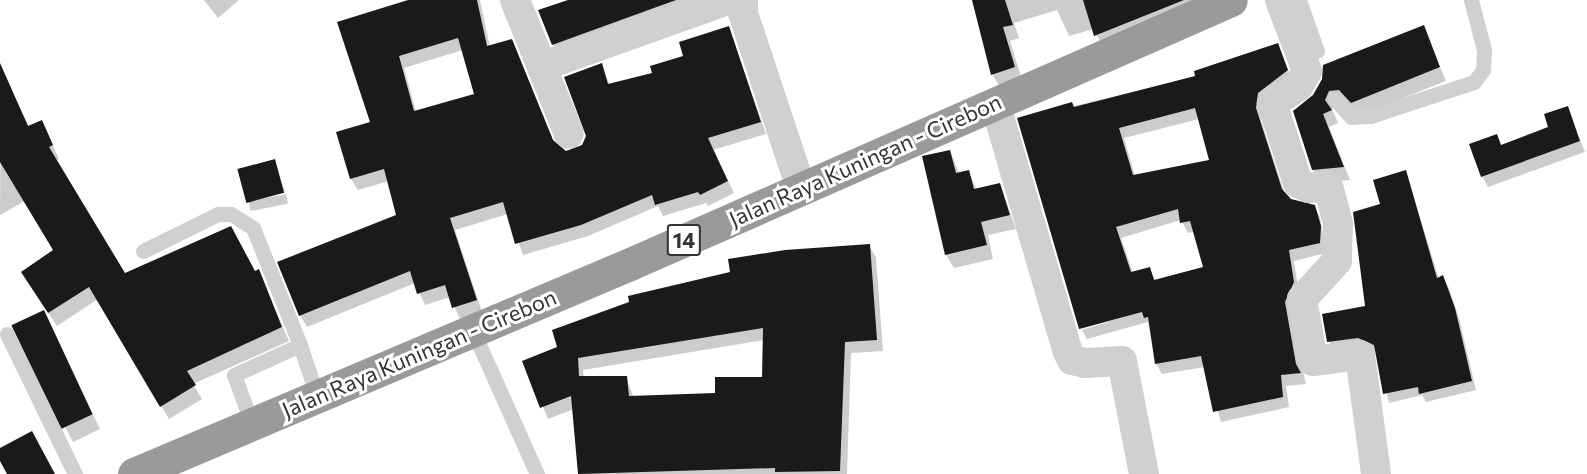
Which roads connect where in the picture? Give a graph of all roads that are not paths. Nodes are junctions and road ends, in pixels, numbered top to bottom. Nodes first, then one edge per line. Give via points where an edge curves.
1 (515, 0) edge
2 (727, 0) edge
3 (743, 0) edge
4 (1231, 0) edge
5 (1280, 0) edge
6 (1299, 0) edge
7 (1471, 0) edge
8 (1185, 9) edge
9 (1317, 51) dead end
10 (543, 66) junction
11 (1335, 99) dead end
12 (995, 103) junction
13 (569, 134) dead end
14 (801, 188) junction
15 (143, 250) dead end
16 (473, 331) junction
17 (7, 334) dead end
18 (300, 345) junction
19 (317, 396) junction
20 (252, 424) junction
21 (75, 474) edge
22 (134, 474) edge
23 (537, 474) edge
24 (1144, 474) edge
25 (1376, 474) edge

1 - 10 street
2 - 10 street
3 - 14 street via 743,13
4 - 8 highway, Jalan Raya Kuningan - Cirebon / 14
5 - 25 street via 1307,71 1298,87 1272,103 1298,183 1309,188 1328,186 1338,224 1337,261 1302,299 1313,361 1360,355
6 - 9 lane
7 - 11 lane via 1484,50 1483,70 1474,82 1370,116 1351,117
8 - 12 highway, Jalan Raya Kuningan - Cirebon / 14
10 - 13 street
12 - 14 highway, Jalan Raya Kuningan - Cirebon / 14
12 - 24 street via 1068,352 1072,360 1085,363 1122,361
14 - 16 highway, Jalan Raya Kuningan - Cirebon / 14
15 - 18 lane via 218,214 231,214 253,228
16 - 19 highway, Jalan Raya Kuningan - Cirebon / 14
16 - 23 lane
17 - 21 lane
18 - 19 lane
18 - 20 lane via 234,375
19 - 20 highway, Jalan Raya Kuningan - Cirebon / 14
20 - 22 highway, Jalan Raya Kuningan - Cirebon / 14

